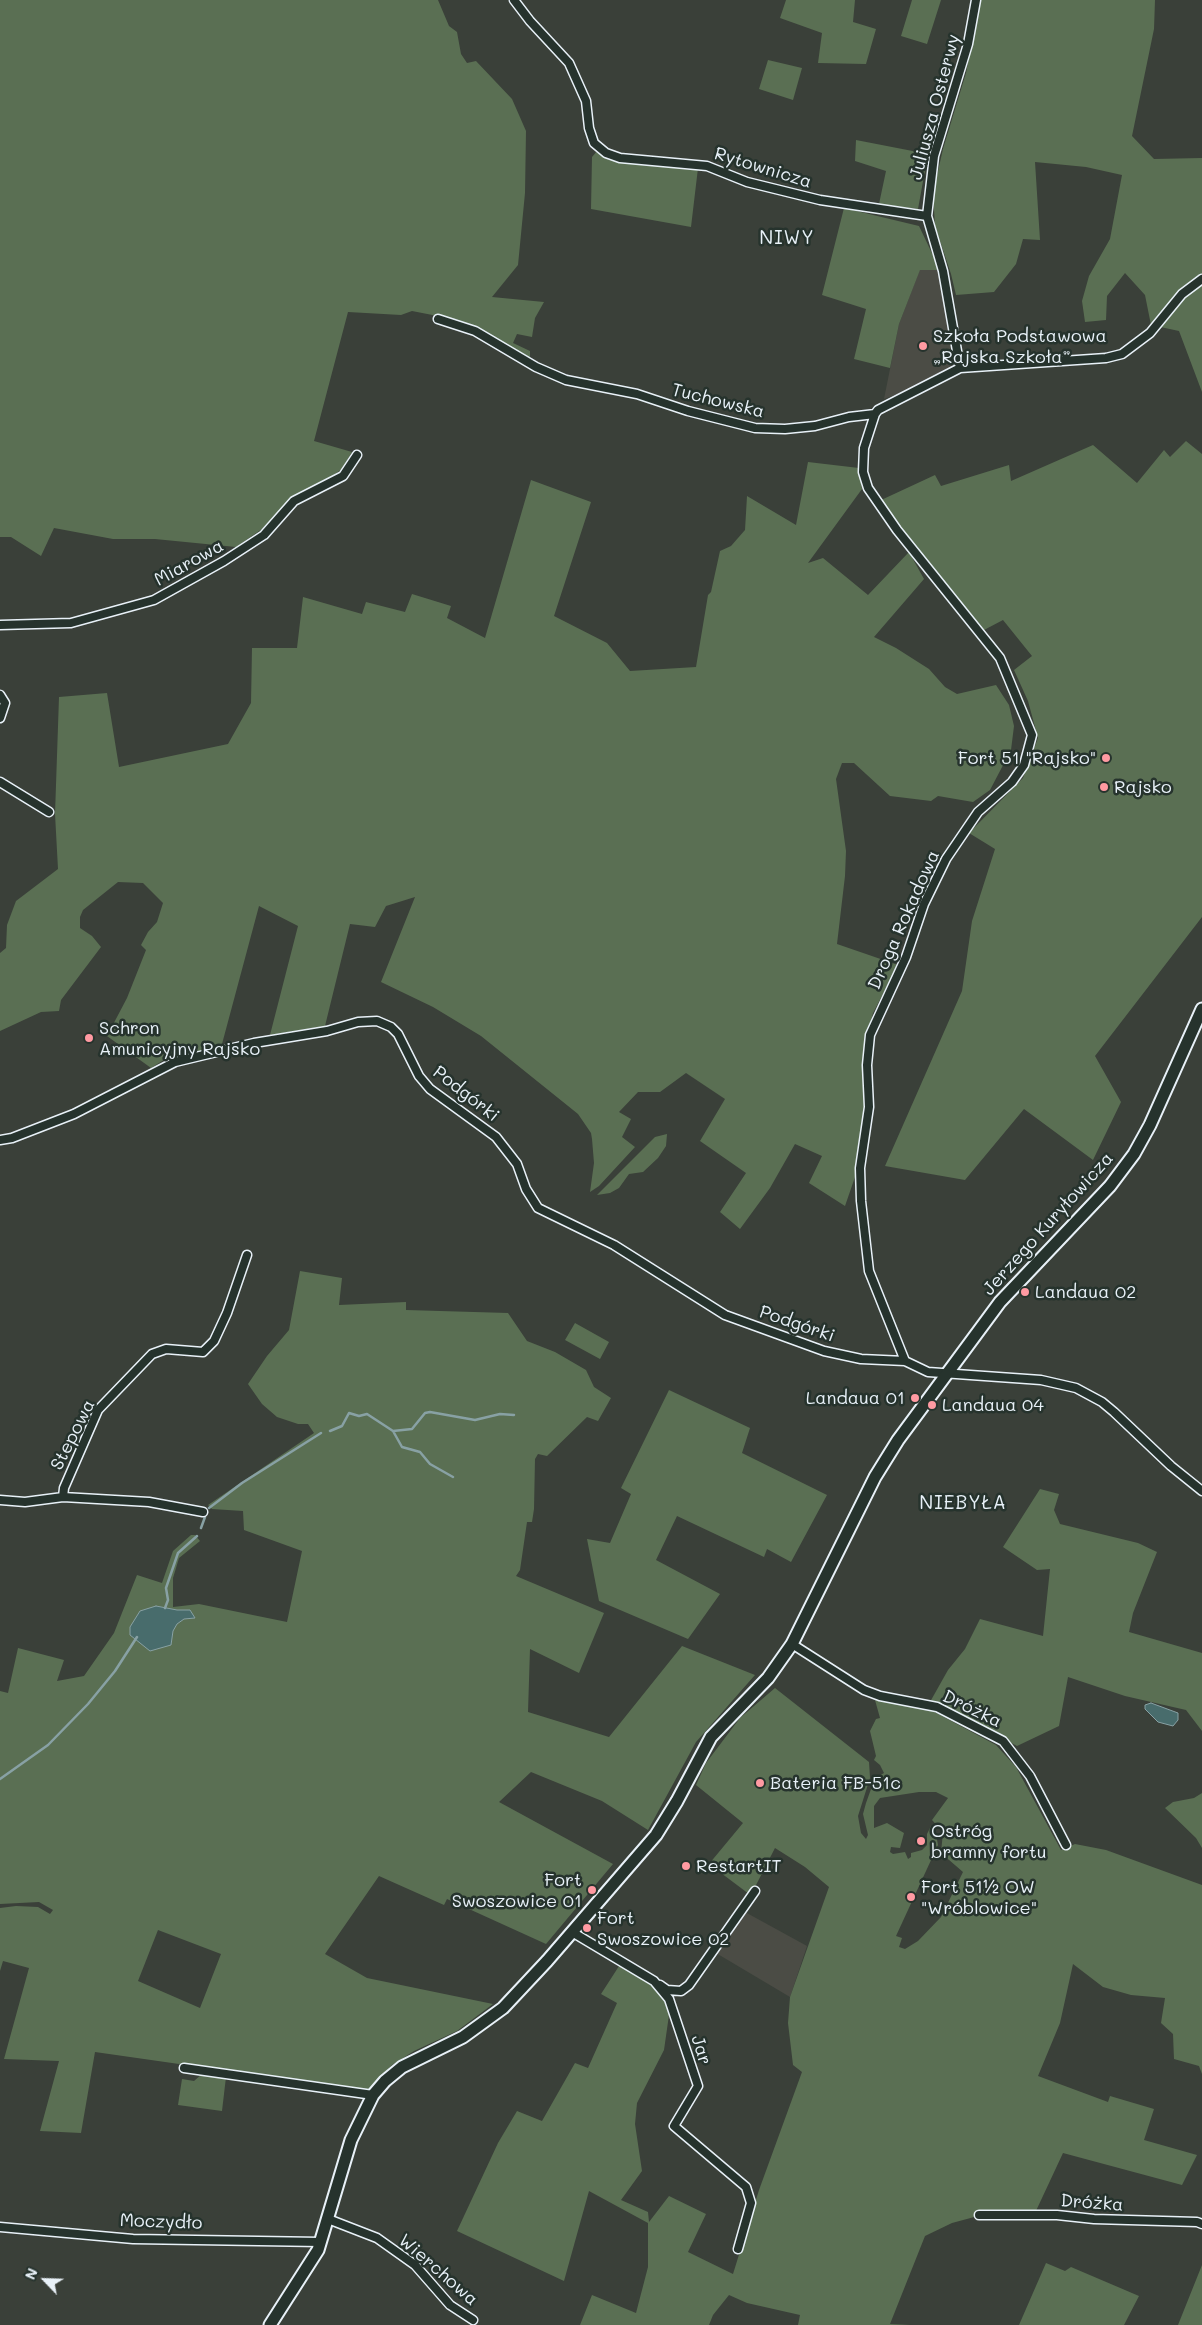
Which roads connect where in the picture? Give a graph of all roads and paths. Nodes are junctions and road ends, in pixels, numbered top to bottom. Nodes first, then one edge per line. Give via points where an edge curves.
1 (514, 0) edge
2 (976, 0) edge
3 (927, 216) junction
4 (1202, 279) edge
5 (438, 319) dead end
6 (960, 368) junction
7 (875, 414) junction
8 (357, 455) dead end
9 (0, 625) edge
10 (0, 695) edge
11 (0, 718) edge
12 (0, 782) edge
13 (49, 812) dead end
14 (1202, 1009) edge
15 (0, 1140) edge
16 (247, 1256) dead end
17 (905, 1361) junction
18 (946, 1374) junction
19 (1202, 1491) edge
20 (63, 1497) junction
21 (0, 1500) edge
22 (203, 1512) dead end
23 (792, 1644) junction
24 (1066, 1845) dead end
25 (755, 1890) dead end
26 (572, 1932) junction
27 (654, 1981) junction
28 (184, 2068) dead end
29 (373, 2095) junction
30 (979, 2215) dead end
31 (328, 2219) junction
32 (1202, 2224) edge
33 (0, 2227) edge
34 (322, 2242) junction
35 (738, 2249) dead end
36 (473, 2320) dead end
37 (270, 2325) edge

1 - 3 street, Rytownicza via 569,63 586,101 594,143 606,153 620,158 707,166 747,182 820,200
2 - 3 street, Juliusza Osterwy via 968,44 934,156
3 - 6 street, Juliusza Osterwy via 943,271
4 - 6 street, Tuchowska via 1182,294 1150,333 1122,354 1106,358
5 - 7 street, Tuchowska via 475,331 536,367 566,380 637,394 755,428 815,426
6 - 7 street, Tuchowska
7 - 17 street, Droga Rokadowa via 864,448 863,472 868,488 897,530 1000,658 1032,735 1024,765 1012,782 978,812 946,859 870,1035 867,1066 869,1107 860,1168 862,1211 869,1271
8 - 9 street, Miarowa via 343,476 294,501 264,536 154,600 71,623
10 - 11 street via 5,703
12 - 13 street
14 - 18 street, Jerzego Kuryłowicza via 1150,1125 1123,1170 1000,1302
15 - 17 street, Podgórki via 74,1114 175,1062 254,1043 377,1021 398,1034 419,1076 430,1089 496,1137 516,1164 538,1208 614,1244 725,1315 824,1351 862,1359
16 - 20 street, Stepowa via 214,1341 203,1352 166,1348 152,1354 98,1410
17 - 18 street, Podgórki via 928,1372
18 - 19 street, Podgórki via 1041,1380 1076,1388 1114,1412
18 - 23 street, Jerzego Kuryłowicza via 875,1477
20 - 21 street, Stepowa via 25,1502
20 - 22 street, Stepowa via 149,1502
23 - 24 street, Dróżka via 864,1690 937,1706 1003,1741 1030,1776
23 - 26 street, Jerzego Kuryłowicza via 768,1678 712,1737 656,1835
25 - 27 street via 689,1986 681,1991 667,1990
26 - 27 street, Jar
26 - 29 street, Jerzego Kuryłowicza via 496,2013 463,2037 402,2067
27 - 35 street, Jar via 669,1999 698,2086 674,2126 746,2187 749,2195 751,2203
28 - 29 street
29 - 31 street, Jerzego Kuryłowicza via 351,2140
30 - 32 street, Dróżka via 1057,2215
31 - 34 street, Jerzego Kuryłowicza
31 - 36 street, Wierchowa via 377,2238 415,2264 450,2305
33 - 34 street, Moczydło via 133,2239
34 - 37 street, Jerzego Kuryłowicza

